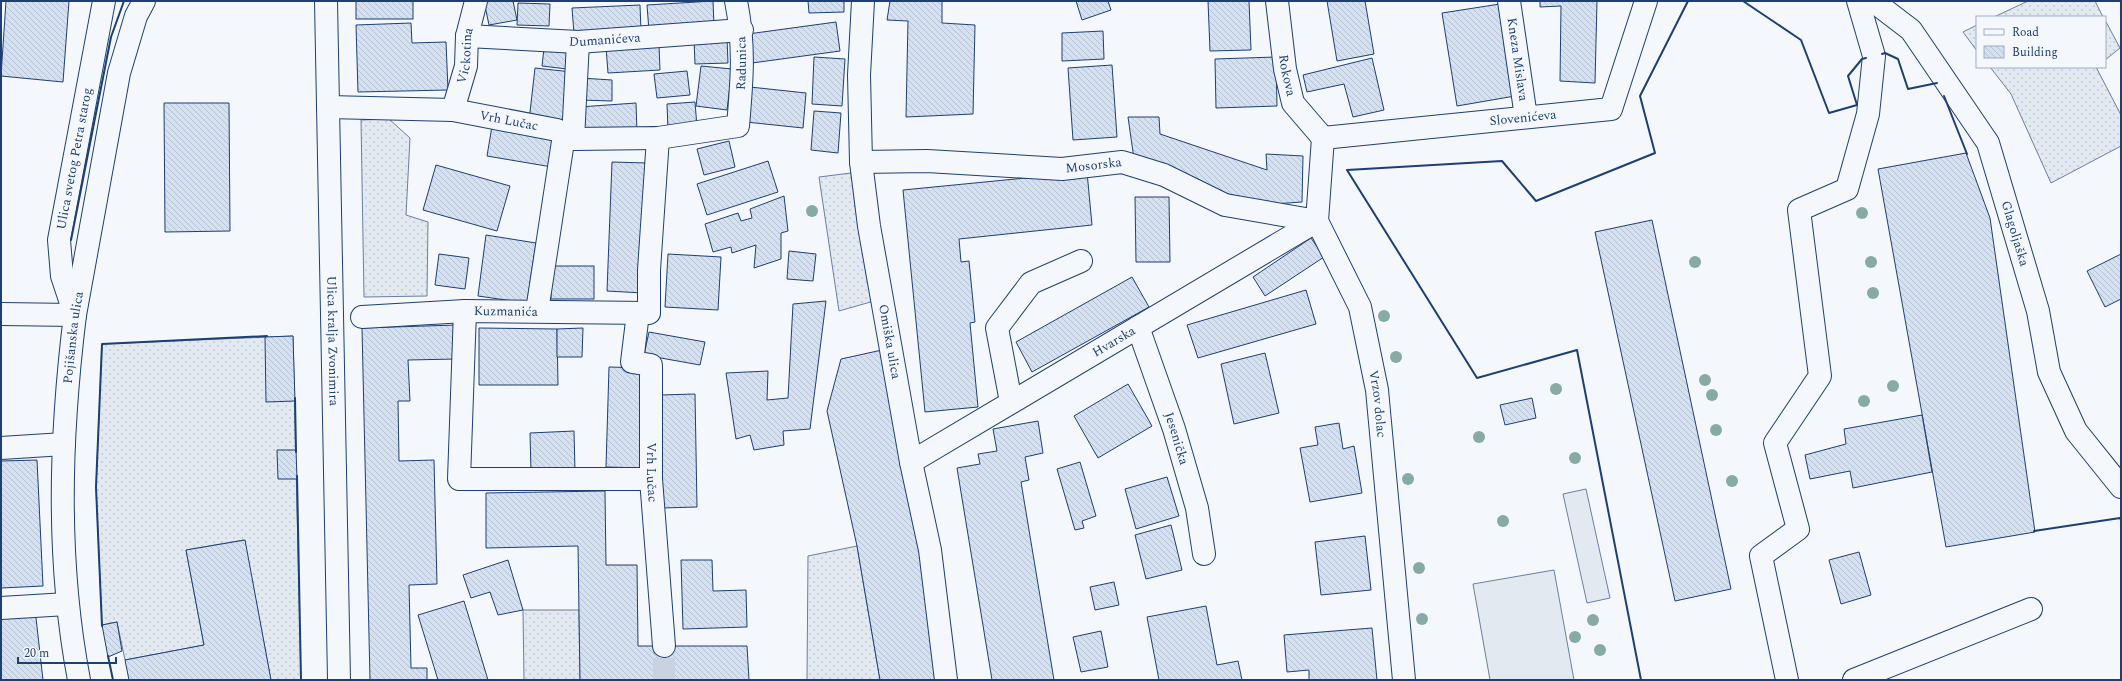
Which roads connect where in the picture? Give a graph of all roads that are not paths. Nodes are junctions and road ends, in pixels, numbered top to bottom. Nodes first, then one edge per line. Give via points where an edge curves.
1 (104, 1) edge
2 (144, 1) edge
3 (326, 1) edge
4 (476, 1) edge
5 (736, 1) edge
6 (863, 1) edge
7 (1277, 1) edge
8 (1510, 1) edge
9 (1646, 1) edge
10 (1858, 1) edge
11 (1872, 1) edge
12 (742, 30) junction
13 (467, 36) junction
14 (578, 42) junction
15 (328, 107) junction
16 (453, 110) junction
17 (1526, 117) junction
18 (738, 126) joint
19 (569, 137) junction
20 (658, 138) junction
21 (1323, 138) junction
22 (861, 162) junction
23 (1317, 222) junction
24 (1081, 260) dead end
25 (465, 311) junction
26 (537, 311) junction
27 (644, 313) junction
28 (1, 314) edge
29 (75, 315) junction
30 (362, 317) dead end
31 (1138, 327) junction
32 (1011, 402) junction
33 (64, 444) junction
34 (1, 448) edge
35 (911, 462) junction
36 (651, 479) junction
37 (2121, 488) edge
38 (1204, 554) dead end
39 (67, 604) junction
40 (1, 608) edge
41 (2031, 609) dead end
42 (664, 646) tunnel mouth
43 (79, 680) edge
44 (339, 680) edge
45 (946, 680) edge
46 (1404, 680) edge
47 (1787, 680) edge
48 (1854, 680) edge

1 - 29 street, Ulica svetog Petra starog via 59,240 62,276
2 - 29 street, Pojišanska ulica via 129,35 119,73
3 - 15 street, Ulica kralja Zvonimira
4 - 13 street, Vickotina
5 - 12 street, Radunica
6 - 22 street, Omiška ulica via 859,75
7 - 21 street, Rokova via 1285,69 1294,103
8 - 17 street, Kneza Mislava
9 - 17 street, Slovenićeva via 1611,109
10 - 47 street via 1874,56 1868,114 1847,189 1799,210 1820,376 1775,443 1798,528 1761,556
11 - 37 street, Glagoljaška via 1911,30 1988,143 2038,311 2049,372 2076,431
12 - 14 street, Dumanićeva
12 - 18 street, Radunica via 743,64
13 - 14 street, Dumanićeva
13 - 16 street, Vickotina via 466,66
14 - 19 street
15 - 16 street, Vrh Lučac
15 - 44 street, Ulica kralja Zvonimira
16 - 19 street, Vrh Lučac via 557,130
17 - 21 street, Slovenićeva
18 - 20 street, Vrh Lučac
19 - 20 street, Vrh Lučac
19 - 26 street
20 - 27 street, Vrh Lučac
21 - 23 street
22 - 23 street, Mosorska via 926,161 1062,168 1122,162 1164,175 1225,205
22 - 35 street, Omiška ulica via 869,226
23 - 31 street, Hvarska
23 - 46 street, Vrzov dolac via 1360,306 1377,390
24 - 32 street via 1031,283 997,328
25 - 26 street, Kuzmanića
25 - 30 street, Kuzmanića
25 - 36 street via 459,479
26 - 27 street, Kuzmanića
27 - 36 street, Vrh Lučac via 632,362 651,365
28 - 29 street
29 - 33 street, Pojišanska ulica
31 - 32 street, Hvarska
31 - 38 street, Jesenička via 1174,429 1197,508
32 - 35 street, Hvarska
33 - 34 street
33 - 39 street, Pojišanska ulica via 62,518
35 - 45 street, Omiška ulica via 930,550
36 - 42 street, Vrh Lučac
39 - 40 street
39 - 43 street, Pojišanska ulica
41 - 48 street

